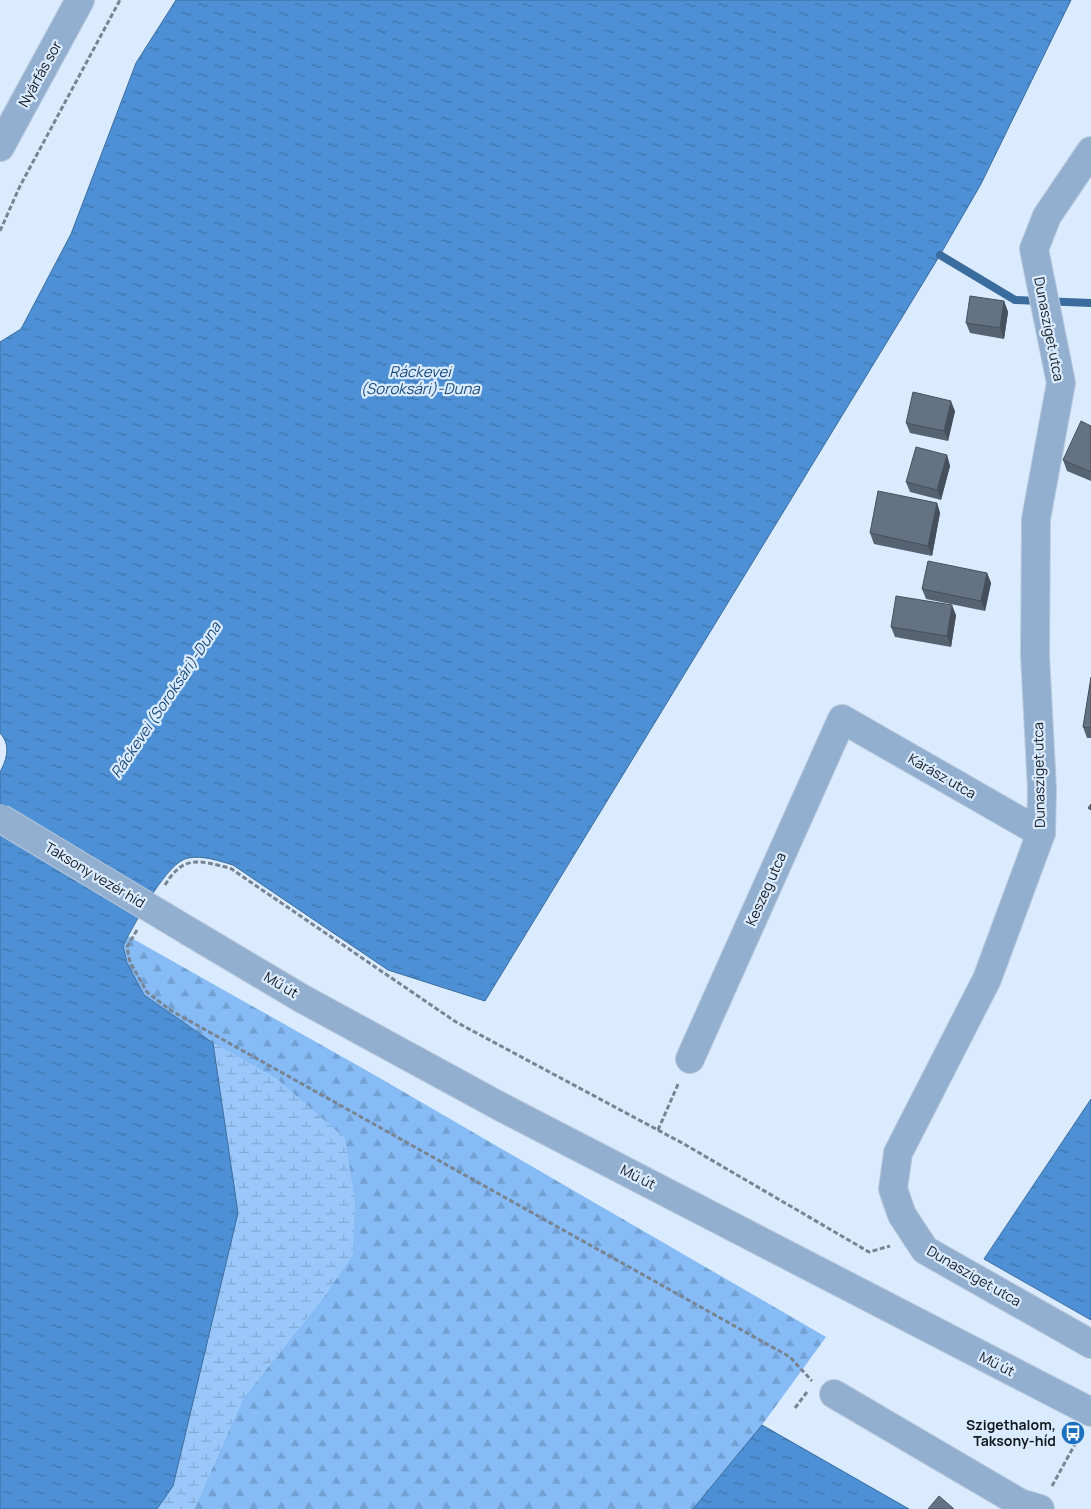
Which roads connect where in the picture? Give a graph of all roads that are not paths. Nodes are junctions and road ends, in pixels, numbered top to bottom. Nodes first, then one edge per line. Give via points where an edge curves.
1 (80, 0) edge
2 (0, 147) edge
3 (1091, 151) edge
4 (842, 719) joint
5 (0, 818) edge
6 (1042, 833) junction
7 (190, 932) joint
8 (690, 1059) road end
9 (1091, 1344) edge
10 (819, 1389) road end
11 (1087, 1421) edge
12 (1030, 1506) edge

1 - 2 street, Nyárfás sor
3 - 6 street, Dunasziget utca via 1047,216 1034,249 1061,383 1036,519 1035,655
4 - 6 street, Kárász utca
4 - 8 street, Keszeg utca
5 - 7 street, Taksony vezér híd, bridge
6 - 9 street, Dunasziget utca via 987,979 898,1153 893,1189 902,1215 925,1250
7 - 11 street, Mű út via 302,998 503,1108
10 - 12 street

